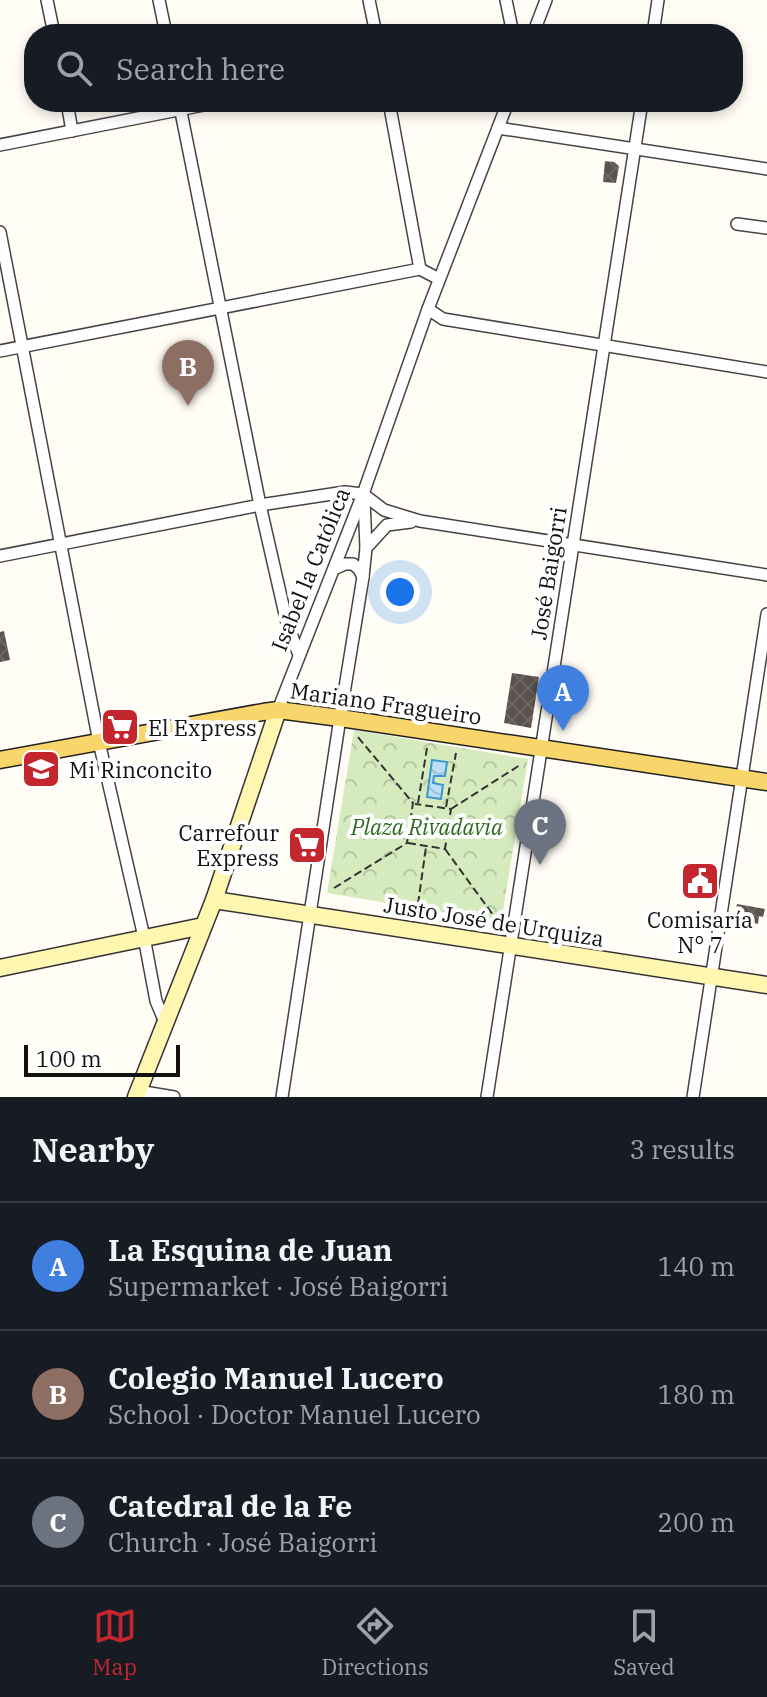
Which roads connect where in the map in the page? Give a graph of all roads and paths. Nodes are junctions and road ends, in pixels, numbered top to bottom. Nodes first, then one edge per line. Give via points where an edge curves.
1 (47, 0) edge
2 (159, 0) edge
3 (369, 0) edge
4 (506, 0) edge
5 (546, 0) edge
6 (658, 0) edge
7 (52, 24) edge
8 (164, 24) edge
9 (374, 24) edge
10 (511, 24) edge
11 (537, 24) edge
12 (654, 24) edge
13 (69, 112) edge
14 (154, 112) edge
15 (181, 112) edge
16 (391, 112) edge
17 (504, 112) edge
18 (640, 112) edge
19 (498, 128) junction
20 (72, 131) junction
21 (0, 145) edge
22 (634, 149) junction
23 (767, 169) edge
24 (737, 224) dead end
25 (767, 228) edge
26 (0, 232) edge
27 (420, 269) junction
28 (439, 279) junction
29 (220, 308) junction
30 (428, 309) junction
31 (604, 345) junction
32 (22, 346) junction
33 (0, 351) edge
34 (767, 372) edge
35 (363, 494) junction
36 (260, 505) junction
37 (420, 521) junction
38 (61, 544) junction
39 (573, 545) junction
40 (366, 548) junction
41 (0, 556) edge
42 (334, 569) junction
43 (767, 575) edge
44 (363, 577) junction
45 (767, 614) edge
46 (299, 655) junction
47 (278, 710) junction
48 (340, 718) junction
49 (357, 736) dead end
50 (99, 742) junction
51 (427, 748) dead end
52 (541, 748) junction
53 (456, 753) dead end
54 (0, 760) edge
55 (520, 765) dead end
56 (742, 778) junction
57 (767, 782) edge
58 (413, 803) junction
59 (418, 804) junction
60 (446, 808) junction
61 (451, 809) junction
62 (407, 843) junction
63 (426, 846) junction
64 (445, 849) junction
65 (334, 888) dead end
66 (214, 900) junction
67 (418, 904) dead end
68 (310, 914) junction
69 (496, 919) dead end
70 (203, 926) junction
71 (144, 937) junction
72 (511, 945) junction
73 (0, 968) edge
74 (711, 977) junction
75 (767, 985) edge
76 (165, 1022) junction
77 (137, 1094) edge
78 (174, 1097) edge
79 (282, 1097) edge
80 (487, 1097) edge
81 (693, 1097) edge

1 - 7 street
2 - 8 street
3 - 9 street
4 - 10 street
5 - 11 street
6 - 12 street
13 - 20 street
14 - 20 street
15 - 29 street
16 - 27 street
17 - 19 street, Isabel la Católica
18 - 22 street, José Baigorri
19 - 22 street
19 - 28 street, Isabel la Católica
20 - 21 street
22 - 23 street
22 - 31 street, José Baigorri
24 - 25 street
26 - 32 street
27 - 28 street
27 - 29 street
28 - 30 street, Isabel la Católica
29 - 32 street
29 - 36 street
30 - 31 street via 443,319
30 - 35 street, Isabel la Católica
31 - 34 street
31 - 39 street, José Baigorri
32 - 33 street
32 - 38 street
35 - 36 street
35 - 37 street via 384,510
35 - 40 street
35 - 42 street, Isabel la Católica
36 - 38 street
36 - 46 street
37 - 39 street
37 - 40 street via 387,525
38 - 41 street
38 - 50 street
39 - 43 street
39 - 52 street, José Baigorri
40 - 44 street
42 - 44 street via 353,564
42 - 46 street, Isabel la Católica
44 - 48 street
45 - 56 street
46 - 47 street, Isabel la Católica
47 - 48 main road, Mariano Fragueiro
47 - 50 main road, Mariano Fragueiro
47 - 66 street, Isabel la Católica
48 - 52 main road, Mariano Fragueiro
48 - 68 street
49 - 58 path
50 - 54 main road, Mariano Fragueiro
50 - 71 street
51 - 59 path
52 - 56 main road, Mariano Fragueiro
52 - 72 street, José Baigorri
53 - 60 path
55 - 61 path
56 - 57 main road, Mariano Fragueiro
56 - 74 street
58 - 59 path
58 - 62 path
59 - 60 path
60 - 61 path
61 - 64 path
62 - 63 path
62 - 65 path
63 - 64 path
63 - 67 path
64 - 69 path
66 - 68 street, Justo José de Urquiza
66 - 70 street, Isabel la Católica
68 - 72 street, Justo José de Urquiza
68 - 79 street
70 - 71 street
70 - 76 street, Isabel la Católica
71 - 73 street
71 - 76 street
72 - 74 street, Justo José de Urquiza
72 - 80 street, José Baigorri
74 - 75 street, Justo José de Urquiza
74 - 81 street
76 - 77 street, Isabel la Católica
77 - 78 street

